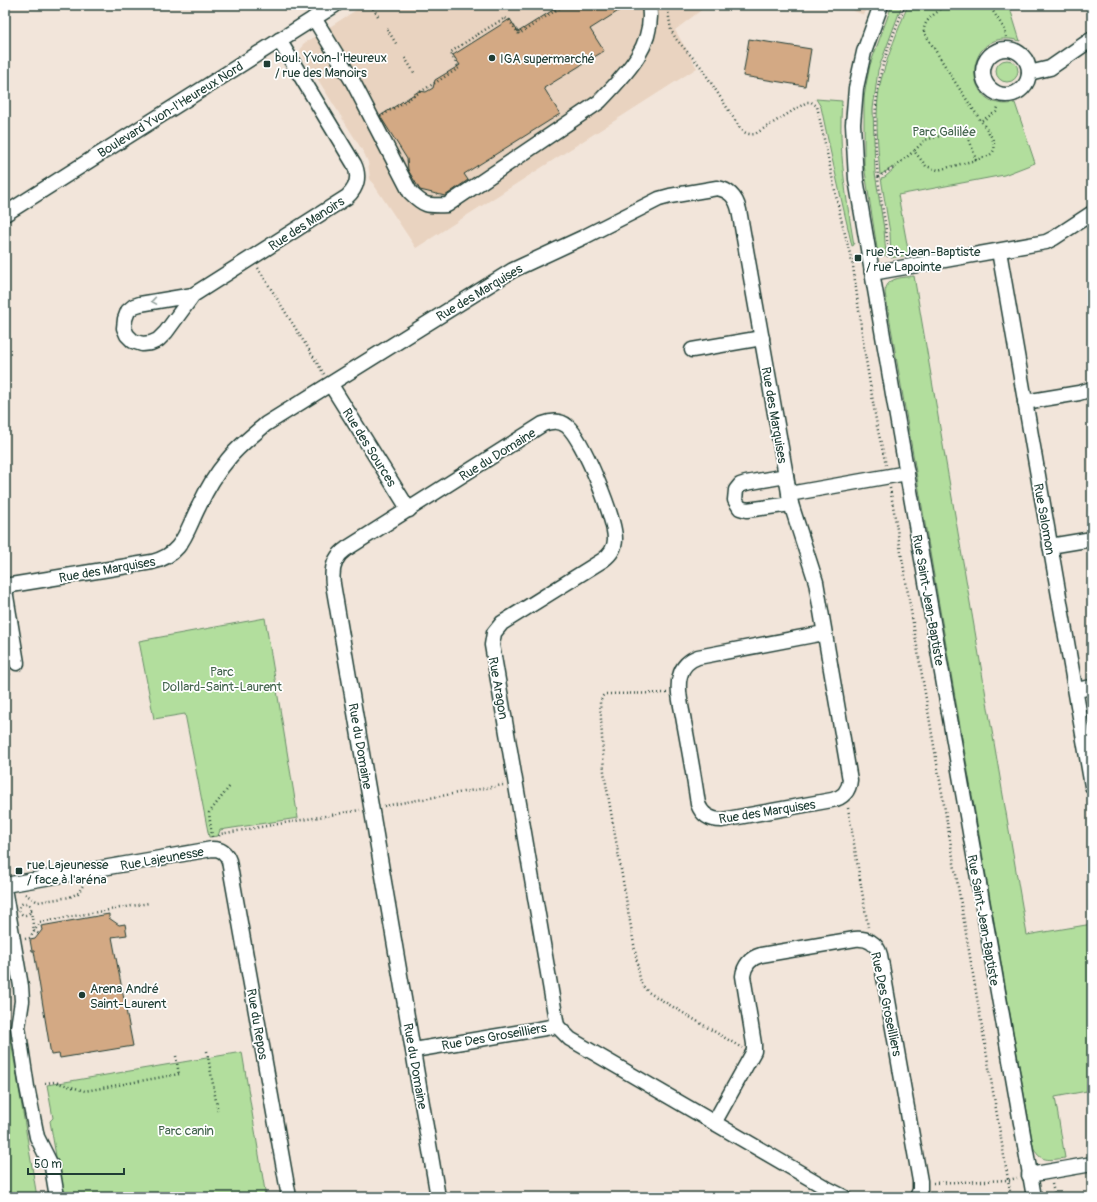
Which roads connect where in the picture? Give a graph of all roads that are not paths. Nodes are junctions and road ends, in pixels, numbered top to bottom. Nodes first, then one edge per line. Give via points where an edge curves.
1 (336, 5) edge
2 (649, 5) edge
3 (878, 6) edge
4 (314, 18) junction
5 (1092, 39) edge
6 (279, 40) junction
7 (1029, 73) dead end
8 (1092, 213) edge
9 (5, 214) edge
10 (999, 251) junction
11 (872, 273) junction
12 (193, 295) junction
13 (762, 338) junction
14 (692, 350) dead end
15 (328, 380) junction
16 (1092, 389) edge
17 (1025, 402) junction
18 (562, 423) joint
19 (906, 473) junction
20 (786, 476) junction
21 (790, 499) junction
22 (408, 510) junction
23 (1092, 539) edge
24 (1050, 546) junction
25 (5, 586) edge
26 (5, 590) edge
27 (824, 633) junction
28 (17, 662) dead end
29 (1092, 687) edge
30 (1076, 690) junction
31 (1092, 786) edge
32 (224, 853) joint
33 (5, 885) edge
34 (5, 894) edge
35 (557, 1026) junction
36 (414, 1050) junction
37 (714, 1123) junction
38 (1092, 1164) edge
39 (1029, 1175) junction
40 (919, 1190) edge
41 (57, 1197) edge
42 (289, 1197) edge
43 (438, 1197) edge
44 (844, 1197) edge
45 (1034, 1197) edge

1 - 4 street, Boulevard Yvon-l'Heureux Nord
2 - 4 street via 651,25 646,41 634,62 599,102 447,206 429,206 410,192 353,82
3 - 11 street, Rue Saint-Jean-Baptiste via 859,70 853,120 856,179
4 - 6 street, Boulevard Yvon-l'Heureux Nord
5 - 7 street via 1050,68
6 - 9 street, Boulevard Yvon-l'Heureux Nord
6 - 12 street, Rue des Manoirs via 354,164 357,172 356,184 347,197
8 - 10 street via 1050,240
10 - 11 street
10 - 17 street, Rue Salomon
11 - 19 street, Rue Saint-Jean-Baptiste
12 -> 12 street, Rue des Manoirs via 134,306 128,311 125,319 125,332 137,343 155,342 166,332
13 - 14 street
13 - 15 street, Rue des Marquises via 737,203 734,196 728,192 713,189 659,199 513,270
13 - 20 street, Rue des Marquises
15 - 22 street, Rue des Sources
15 - 25 street, Rue des Marquises via 266,424 235,451 207,490 182,542 167,556 152,562
16 - 17 street
17 - 24 street, Rue Salomon
18 - 22 street, Rue du Domaine via 554,421 544,424
18 - 35 street, Rue Aragon via 573,433 597,477 608,508 615,543 612,551 603,560 506,620 494,633 492,641
19 - 21 street
19 - 39 street, Rue Saint-Jean-Baptiste
20 - 21 street, Rue des Marquises
20 - 21 street via 743,484 736,490 735,500 738,506 747,510
21 - 27 street, Rue des Marquises via 816,578
22 - 36 street, Rue du Domaine via 342,551 334,562 332,576
23 - 24 street
24 - 30 street, Rue Salomon
26 - 28 street
27 - 27 street, Rue des Marquises via 849,776 845,793 832,800 722,820 706,816 698,804 680,693 682,670 690,660 698,656
29 - 30 street
30 - 31 street, Rue Salomon
32 - 33 street, Rue Lajeunesse via 212,849
32 - 42 street, Rue du Repos via 229,861
34 - 41 street via 21,986 22,1001 18,1027 27,1087 37,1137 52,1167
35 - 36 street, Rue Des Groseilliers
35 - 37 street, Rue Des Groseilliers via 570,1039
36 - 43 street, Rue du Domaine
37 - 40 street, Rue Des Groseilliers via 753,1054 754,1044 743,976 748,962 757,956 855,939 870,941 880,955
37 - 44 street, Rue Des Groseilliers
38 - 39 street
39 - 45 street, Rue Saint-Jean-Baptiste

